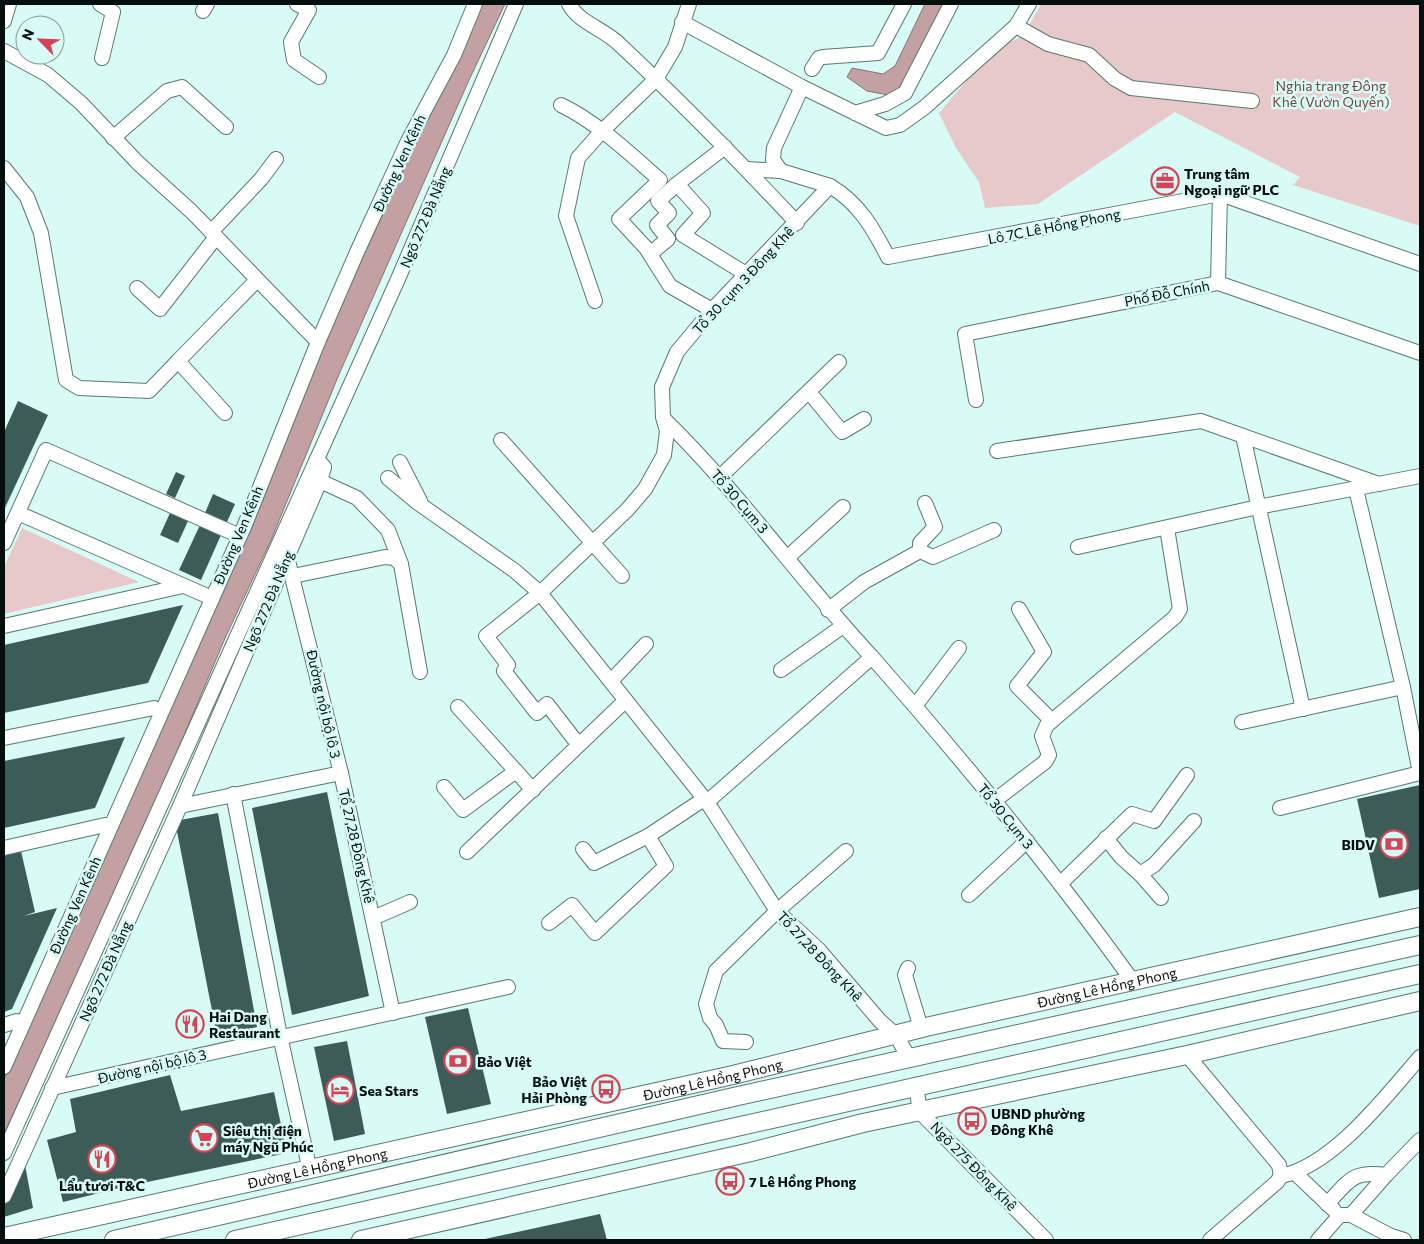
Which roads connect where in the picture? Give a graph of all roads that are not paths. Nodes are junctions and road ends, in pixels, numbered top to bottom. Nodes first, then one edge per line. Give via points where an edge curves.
1 (9, 4) edge
2 (100, 4) edge
3 (297, 4) edge
4 (475, 4) edge
5 (516, 4) edge
6 (569, 4) edge
7 (690, 4) edge
8 (904, 4) edge
9 (951, 4) edge
10 (1029, 4) edge
11 (4, 21) edge
12 (682, 22) junction
13 (1016, 26) junction
14 (4, 52) edge
15 (102, 58) dead end
16 (812, 69) dead end
17 (319, 77) dead end
18 (656, 79) junction
19 (802, 87) junction
20 (1252, 101) dead end
21 (561, 105) dead end
22 (855, 113) junction
23 (226, 127) dead end
24 (601, 132) junction
25 (114, 138) junction
26 (725, 147) junction
27 (276, 159) dead end
28 (4, 168) edge
29 (747, 169) junction
30 (781, 171) junction
31 (677, 184) junction
32 (830, 186) junction
33 (1220, 194) junction
34 (797, 223) junction
35 (214, 234) junction
36 (650, 254) junction
37 (1420, 264) edge
38 (746, 274) junction
39 (257, 280) junction
40 (1218, 283) junction
41 (137, 288) dead end
42 (595, 301) dead end
43 (712, 310) junction
44 (318, 342) junction
45 (1420, 353) edge
46 (178, 361) junction
47 (839, 362) dead end
48 (809, 392) junction
49 (976, 400) dead end
50 (225, 413) dead end
51 (663, 417) junction
52 (864, 419) dead end
53 (1243, 436) junction
54 (501, 440) dead end
55 (997, 451) dead end
56 (317, 459) junction
57 (400, 462) dead end
58 (1420, 476) edge
59 (720, 477) junction
60 (388, 478) dead end
61 (320, 481) junction
62 (1379, 484) junction
63 (1356, 489) junction
64 (251, 501) junction
65 (925, 503) dead end
66 (422, 506) junction
67 (844, 507) dead end
68 (1258, 507) junction
69 (18, 513) junction
70 (1167, 528) junction
71 (994, 530) dead end
72 (233, 533) junction
73 (4, 543) edge
74 (593, 543) junction
75 (1078, 547) dead end
76 (920, 550) junction
77 (287, 557) junction
78 (788, 557) junction
79 (401, 564) junction
80 (294, 576) junction
81 (622, 576) dead end
82 (183, 586) junction
83 (540, 593) junction
84 (205, 595) junction
85 (1018, 609) dead end
86 (828, 610) junction
87 (4, 626) edge
88 (843, 626) junction
89 (646, 644) dead end
90 (959, 648) dead end
91 (872, 658) junction
92 (781, 670) dead end
93 (420, 672) dead end
94 (611, 680) junction
95 (1403, 687) junction
96 (625, 701) junction
97 (915, 706) junction
98 (458, 707) dead end
99 (154, 708) junction
100 (1303, 709) junction
101 (1052, 721) junction
102 (1242, 722) dead end
103 (4, 738) edge
104 (578, 744) junction
105 (516, 771) junction
106 (1420, 773) edge
107 (341, 774) junction
108 (1187, 775) dead end
109 (444, 788) dead end
110 (533, 790) junction
111 (233, 794) junction
112 (705, 801) junction
113 (994, 801) junction
114 (180, 806) junction
115 (1280, 808) dead end
116 (1194, 821) dead end
117 (105, 825) junction
118 (648, 836) junction
119 (1106, 838) junction
120 (1027, 841) junction
121 (4, 848) edge
122 (583, 849) dead end
123 (467, 852) dead end
124 (846, 852) dead end
125 (1140, 874) junction
126 (1061, 883) junction
127 (969, 895) dead end
128 (1161, 898) dead end
129 (410, 902) dead end
130 (777, 911) junction
131 (1420, 917) edge
132 (373, 918) junction
133 (550, 923) dead end
134 (1420, 946) edge
135 (908, 968) dead end
136 (1420, 974) edge
137 (1132, 980) junction
138 (508, 987) dead end
139 (1420, 1001) edge
140 (393, 1012) junction
141 (10, 1023) edge
142 (921, 1028) junction
143 (896, 1034) junction
144 (280, 1036) junction
145 (746, 1042) dead end
146 (4, 1052) edge
147 (1187, 1055) junction
148 (1420, 1057) edge
149 (909, 1058) junction
150 (4, 1067) edge
151 (916, 1085) junction
152 (52, 1088) junction
153 (920, 1112) junction
154 (1420, 1140) edge
155 (4, 1153) edge
156 (310, 1171) junction
157 (1296, 1173) junction
158 (1386, 1174) junction
159 (1281, 1176) junction
160 (4, 1196) edge
161 (1327, 1204) junction
162 (1346, 1215) junction
163 (4, 1237) edge
164 (1218, 1238) edge
165 (114, 1240) edge
166 (235, 1240) edge
167 (361, 1240) edge
168 (1046, 1240) edge
169 (1318, 1240) edge
170 (1404, 1240) edge

1 - 11 street
2 - 15 street via 113,12
3 - 17 street via 309,10 291,42 294,60
4 - 44 street, Đường Ven Kênh via 454,55 408,141
5 - 56 street, Ngõ 272 Đà Nẵng
6 - 18 street via 580,16 617,41
7 - 12 street
8 - 16 street via 878,53 819,58
9 - 22 street via 905,93 885,104
10 - 13 street
12 - 18 street via 675,46
12 - 19 street
13 - 20 street via 1048,44 1089,55 1115,79 1131,88
13 - 22 street via 925,107 900,125 886,128
14 - 25 street via 48,76 81,103
18 - 24 street
18 - 26 street
19 - 22 street
19 - 30 street via 774,148 773,160
21 - 24 street via 579,114
23 - 25 street via 182,87 176,87 166,91
24 - 36 street via 660,180 619,219
24 - 42 street via 578,158 566,216
25 - 35 street
26 - 29 street
26 - 31 street
27 - 35 street
28 - 46 street via 27,197 41,233 66,380 79,388 149,391
29 - 30 street
29 - 34 street
30 - 32 street
31 - 36 street via 658,201 669,213 657,224 668,239
31 - 38 street via 703,213 682,235
32 - 33 street, Lô 7C Lê Hồng Phong via 862,213 888,258
32 - 34 street, Tổ 30 cụm 3 Đông Khê
33 - 37 street
33 - 40 street
34 - 38 street, Tổ 30 cụm 3 Đông Khê
35 - 39 street
35 - 41 street via 160,309
36 - 43 street via 670,286
38 - 43 street, Tổ 30 cụm 3 Đông Khê
39 - 44 street
39 - 46 street
40 - 45 street, Phố Đỗ Chính
40 - 49 street, Phố Đỗ Chính via 965,334
43 - 51 street, Tổ 30 cụm 3 Đông Khê via 678,352 662,387
44 - 64 street, Đường Ven Kênh
46 - 50 street
47 - 48 street
48 - 52 street via 842,432
48 - 59 street
51 - 59 street, Tổ 30 Cụm 3
51 - 74 street, Tổ 30 cụm 3 Đông Khê via 667,431 664,454 645,490
53 - 55 street via 1201,421
53 - 62 street
53 - 68 street
54 - 74 street
56 - 61 street via 324,467
56 - 155 street, Ngõ 272 Đà Nẵng
57 - 66 street
58 - 62 street
59 - 78 street, Tổ 30 Cụm 3
60 - 66 street
61 - 77 street, Ngõ 272 Đà Nẵng
61 - 79 street via 357,498 388,530
62 - 63 street
63 - 68 street
63 - 95 street
64 - 72 street, Đường Ven Kênh
64 - 150 street, Đường Ven Kênh via 244,527
65 - 76 street via 934,527 920,543
66 - 83 street via 515,571
67 - 78 street
68 - 70 street
68 - 100 street
69 - 72 street via 46,450
69 - 73 street
69 - 82 street
70 - 75 street
70 - 101 street via 1180,610
71 - 76 street via 932,556
72 - 84 street, Đường Ven Kênh
74 - 81 street
74 - 83 street, Tổ 30 cụm 3 Đông Khê
76 - 86 street via 871,577
77 - 80 street, Đường nội bộ lô 3
77 - 114 street, Ngõ 272 Đà Nẵng
78 - 86 street, Tổ 30 Cụm 3
79 - 80 street via 394,558 385,557
79 - 93 street
80 - 107 street, Đường nội bộ lô 3
82 - 84 street
82 - 87 street
83 - 94 street, Tổ 27,28 Đông Khê
83 - 104 street, Tổ 30 cụm 3 Đông Khê via 486,636 508,665 504,671 537,713 547,704
84 - 99 street, Đường Ven Kênh
85 - 101 street via 1044,652 1017,686
86 - 88 street, Tổ 30 Cụm 3
88 - 91 street, Tổ 30 Cụm 3
88 - 92 street
89 - 94 street
90 - 97 street
91 - 97 street, Tổ 30 Cụm 3
91 - 112 street
94 - 96 street, Tổ 27,28 Đông Khê
95 - 100 street
95 - 106 street
96 - 104 street
96 - 112 street, Tổ 27,28 Đông Khê
97 - 113 street, Tổ 30 Cụm 3
98 - 105 street
99 - 103 street
99 - 117 street, Đường Ven Kênh
100 - 102 street
101 - 113 street via 1042,736 1048,756 1045,762
104 - 110 street
105 - 109 street via 463,810
105 - 110 street
106 - 115 street
107 - 111 street, Đường nội bộ lô 3
107 - 132 street, Tổ 27,28 Đông Khê
108 - 119 street via 1154,821 1132,814
110 - 123 street
111 - 114 street, Đường nội bộ lô 3
111 - 144 street
112 - 118 street
112 - 130 street, Tổ 27,28 Đông Khê
113 - 120 street, Tổ 30 Cụm 3
114 - 152 street, Ngõ 272 Đà Nẵng
116 - 125 street via 1154,865
117 - 121 street
117 - 141 street, Đường Ven Kênh
118 - 122 street via 594,863
118 - 133 street via 666,866 595,933 572,905
119 - 125 street
119 - 126 street
120 - 126 street, Tổ 30 Cụm 3
120 - 127 street
124 - 130 street
125 - 128 street
126 - 137 street, Tổ 30 Cụm 3
129 - 132 street
130 - 143 street, Tổ 27,28 Đông Khê via 819,950
130 - 145 street via 716,971 706,999 710,1018 723,1041
131 - 137 main road, Đường Lê Hồng Phong
132 - 140 street
134 - 149 main road, Đường Lê Hồng Phong
135 - 142 street via 905,975
136 - 151 main road
137 - 142 main road, Đường Lê Hồng Phong
138 - 140 street, Đường nội bộ lô 3
139 - 147 main road
140 - 144 street, Đường nội bộ lô 3
141 - 146 street, Đường Ven Kênh
142 - 143 main road, Đường Lê Hồng Phong
143 - 149 street, Tổ 27,28 Đông Khê
143 - 156 main road, Đường Lê Hồng Phong via 733,1075
144 - 152 street, Đường nội bộ lô 3
144 - 156 street
147 - 153 main road
147 - 159 street via 1279,1165
148 - 157 street via 1348,1138
149 - 165 main road, Đường Lê Hồng Phong
151 - 153 street, Ngõ 275 Đông Khê
151 - 166 main road via 756,1124
152 - 160 street, Ngõ 272 Đà Nẵng
153 - 167 main road
153 - 168 street, Ngõ 275 Đông Khê
154 - 158 street
156 - 163 main road, Đường Lê Hồng Phong
157 - 159 street
157 - 161 street
158 - 161 street via 1360,1174
158 - 162 street
159 - 164 street
161 - 162 street
162 - 169 street
162 - 170 street

